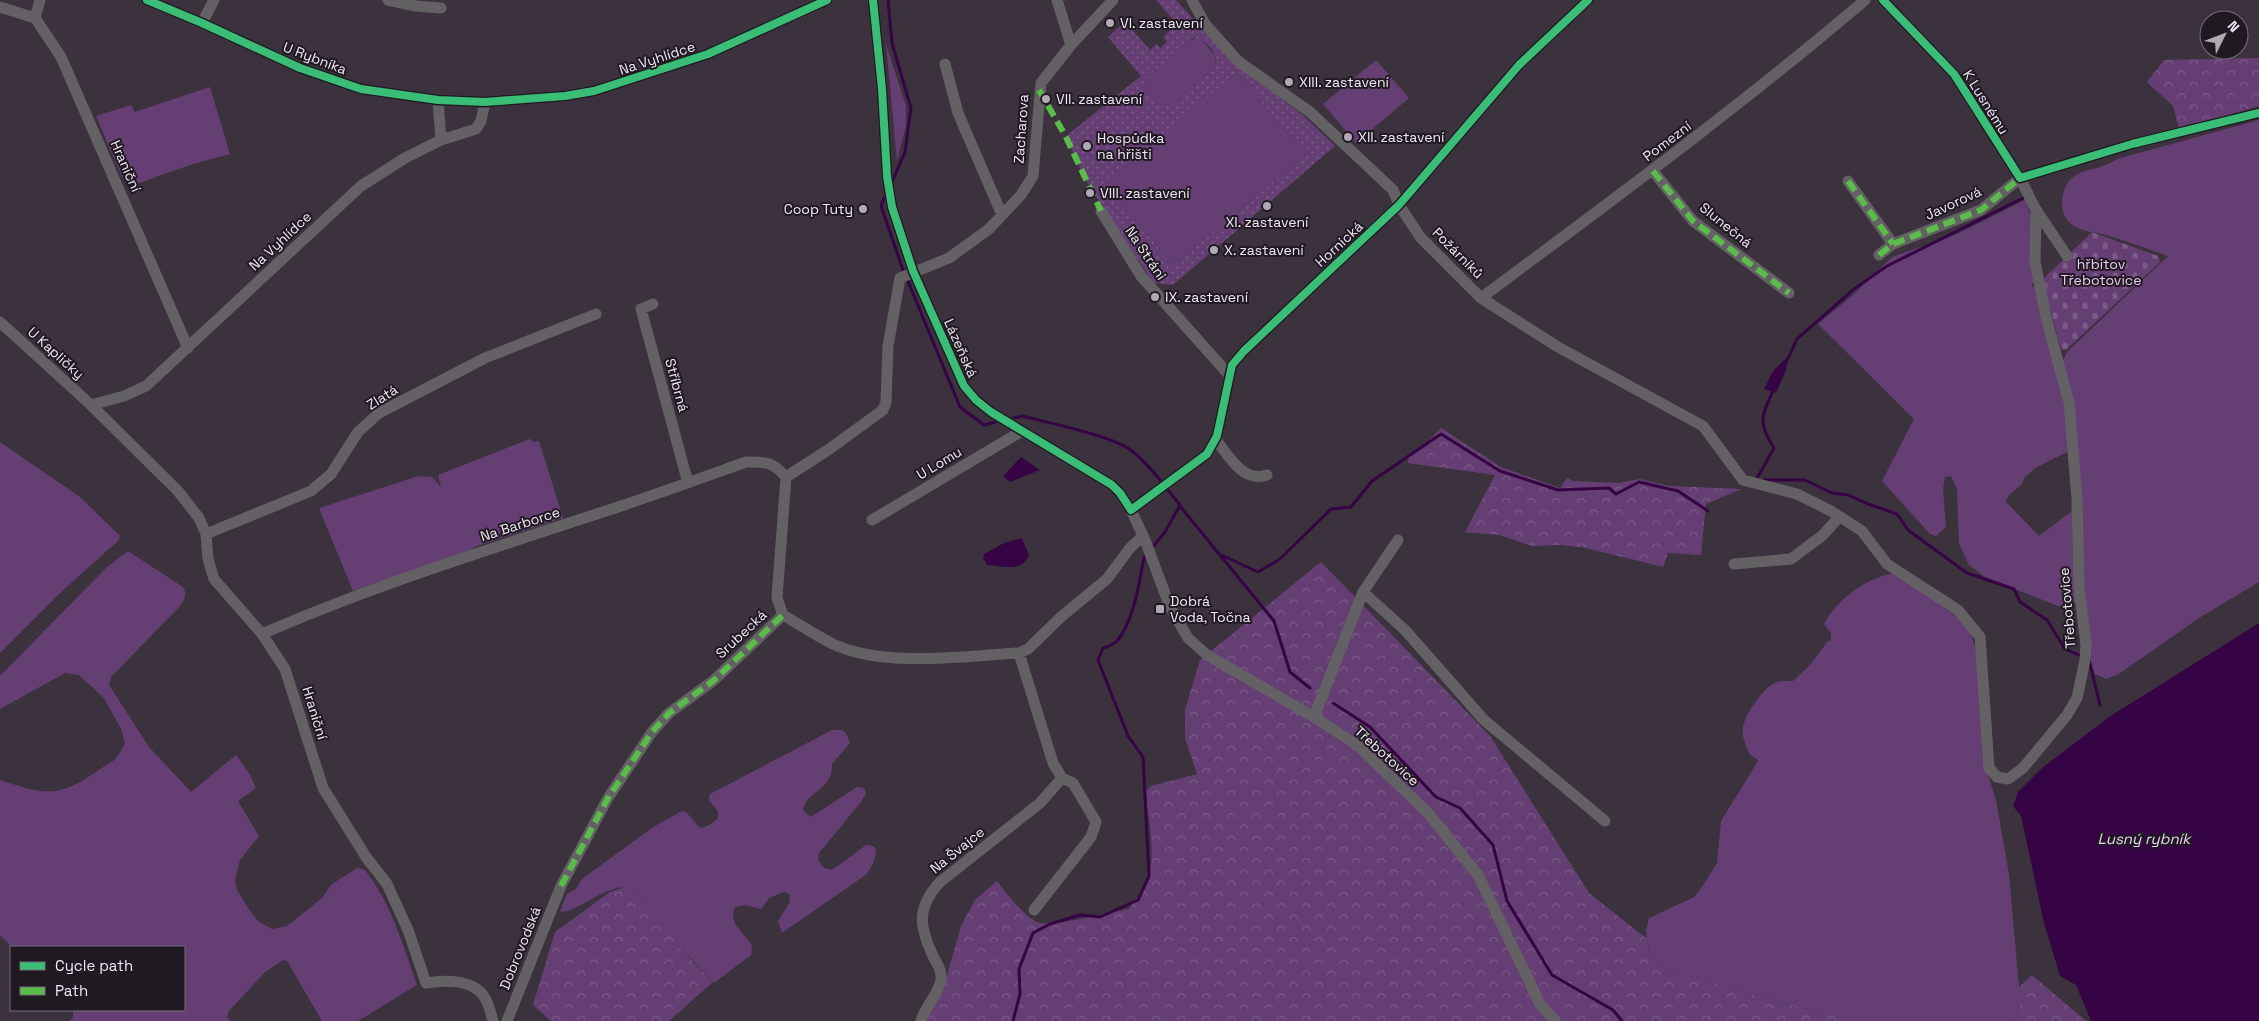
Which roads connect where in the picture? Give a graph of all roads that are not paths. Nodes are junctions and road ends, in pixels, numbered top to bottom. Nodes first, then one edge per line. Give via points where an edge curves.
1 (40, 0) edge
2 (147, 0) edge
3 (214, 0) edge
4 (388, 0) edge
5 (827, 0) edge
6 (873, 0) edge
7 (1057, 0) edge
8 (1114, 0) edge
9 (1192, 0) edge
10 (1588, 0) edge
11 (1866, 0) edge
12 (1883, 0) edge
13 (0, 7) edge
14 (440, 8) dead end
15 (35, 18) junction
16 (202, 23) junction
17 (1071, 45) junction
18 (945, 64) dead end
19 (438, 100) junction
20 (485, 102) junction
21 (2259, 113) edge
22 (441, 140) junction
23 (1652, 171) junction
24 (2020, 178) junction
25 (1848, 181) dead end
26 (1399, 204) junction
27 (1102, 211) dead end
28 (2036, 211) junction
29 (1002, 215) junction
30 (1893, 244) junction
31 (1879, 255) dead end
32 (2066, 256) dead end
33 (908, 274) junction
34 (1789, 293) dead end
35 (1481, 298) junction
36 (653, 304) dead end
37 (596, 314) dead end
38 (0, 322) edge
39 (188, 348) junction
40 (1230, 376) junction
41 (91, 405) junction
42 (1017, 428) junction
43 (1216, 440) junction
44 (1267, 475) dead end
45 (786, 477) junction
46 (688, 483) junction
47 (1131, 510) junction
48 (1835, 514) junction
49 (872, 520) dead end
50 (206, 534) junction
51 (1144, 538) junction
52 (1398, 540) dead end
53 (1153, 561) joint
54 (1734, 564) dead end
55 (1363, 592) junction
56 (783, 614) junction
57 (262, 634) junction
58 (1019, 653) junction
59 (1314, 717) junction
60 (1062, 778) junction
61 (1605, 821) dead end
62 (561, 886) joint
63 (1034, 910) dead end
64 (492, 1021) edge
65 (507, 1021) edge
66 (921, 1021) edge
67 (1556, 1021) edge

1 - 15 street
2 - 16 street, U Rybníka
3 - 16 street
4 - 14 street
5 - 20 street, Na Vyhlídce via 708,54 594,91
6 - 33 street, Lázeňská via 887,176
7 - 17 street
8 - 17 street, Zacharova
9 - 26 street, Požárníků via 1205,24 1238,61 1310,112 1393,190
10 - 26 street, Hornická via 1519,65
11 - 23 street, Pomezní via 1803,54
12 - 24 street, K Lusnému via 1954,74
13 - 15 street
15 - 39 street, Hraniční via 61,57
16 - 19 street, U Rybníka via 300,68 361,88
17 - 29 street, Zacharova via 1040,83 1033,176
18 - 29 street via 958,113
19 - 20 street, U Rybníka
19 - 22 street
20 - 22 street, Na Vyhlídce via 476,129
21 - 24 street via 2132,144
22 - 39 street, Na Vyhlídce via 361,186
23 - 34 street, Slunečná via 1692,220
23 - 35 street, Pomezní
24 - 28 street, K Lusnému
24 - 30 street, Javorová via 1981,210
25 - 30 street
26 - 35 street, Požárníků via 1421,238
26 - 40 street, Hornická via 1244,351 1232,365
27 - 40 street, Na Stráni via 1141,276
28 - 32 street, K Lusnému
28 - 48 street, Třebotovice via 2035,262 2069,403 2077,499 2079,587 2086,645 2077,698 2067,715 2014,776 2008,779 1997,777 1989,768 1980,637 1958,610 1887,564 1862,531
29 - 33 street, Zacharova via 989,229 949,258
30 - 31 street, Javorová
33 - 42 street, Lázeňská via 964,386 991,412
33 - 45 street via 888,346 885,405 877,416
35 - 48 street, Požárníků via 1558,347 1703,426 1744,480 1797,494
36 - 46 street, Stříbrná via 641,309
37 - 50 street, Zlatá via 485,358 379,413 358,432 331,474 311,491
38 - 41 street, U Kapličky
39 - 41 street, Na Vyhlídce via 146,386
40 - 43 street, Hornická
41 - 50 street, Hraniční via 178,491 199,518
42 - 47 street, Lázeňská via 1112,484
42 - 49 street, U Lomu
43 - 44 street via 1241,471 1258,478
43 - 47 street, Hornická via 1208,454
45 - 46 street, Na Barborce via 777,466 746,462
45 - 56 street via 777,598
46 - 57 street, Na Barborce via 390,583
47 - 51 street, Lázeňská
48 - 54 street via 1823,535 1791,559
50 - 57 street, Hraniční via 214,579
51 - 53 street, Lázeňská
51 - 58 street via 1130,548 1108,579 1028,649
52 - 55 street
53 - 59 street, Třebotovice via 1170,607 1188,638 1207,655
55 - 59 street
55 - 61 street via 1405,630 1484,720
56 - 58 street, Srubecká via 834,644 874,656 908,658
56 - 62 street, Srubecká via 713,681 669,713 652,732 608,798
57 - 64 street, Hraniční via 291,684 323,788 386,884 408,930 426,983 440,980 467,984 482,994
58 - 60 street via 1053,763
59 - 67 street, Třebotovice via 1357,746 1428,813 1472,867 1540,1004
60 - 63 street via 1073,783 1096,822 1091,837
60 - 66 street, Na Švajce via 1040,803 928,895 923,907 923,925 941,972 941,981
62 - 65 street, Dobrovodská

